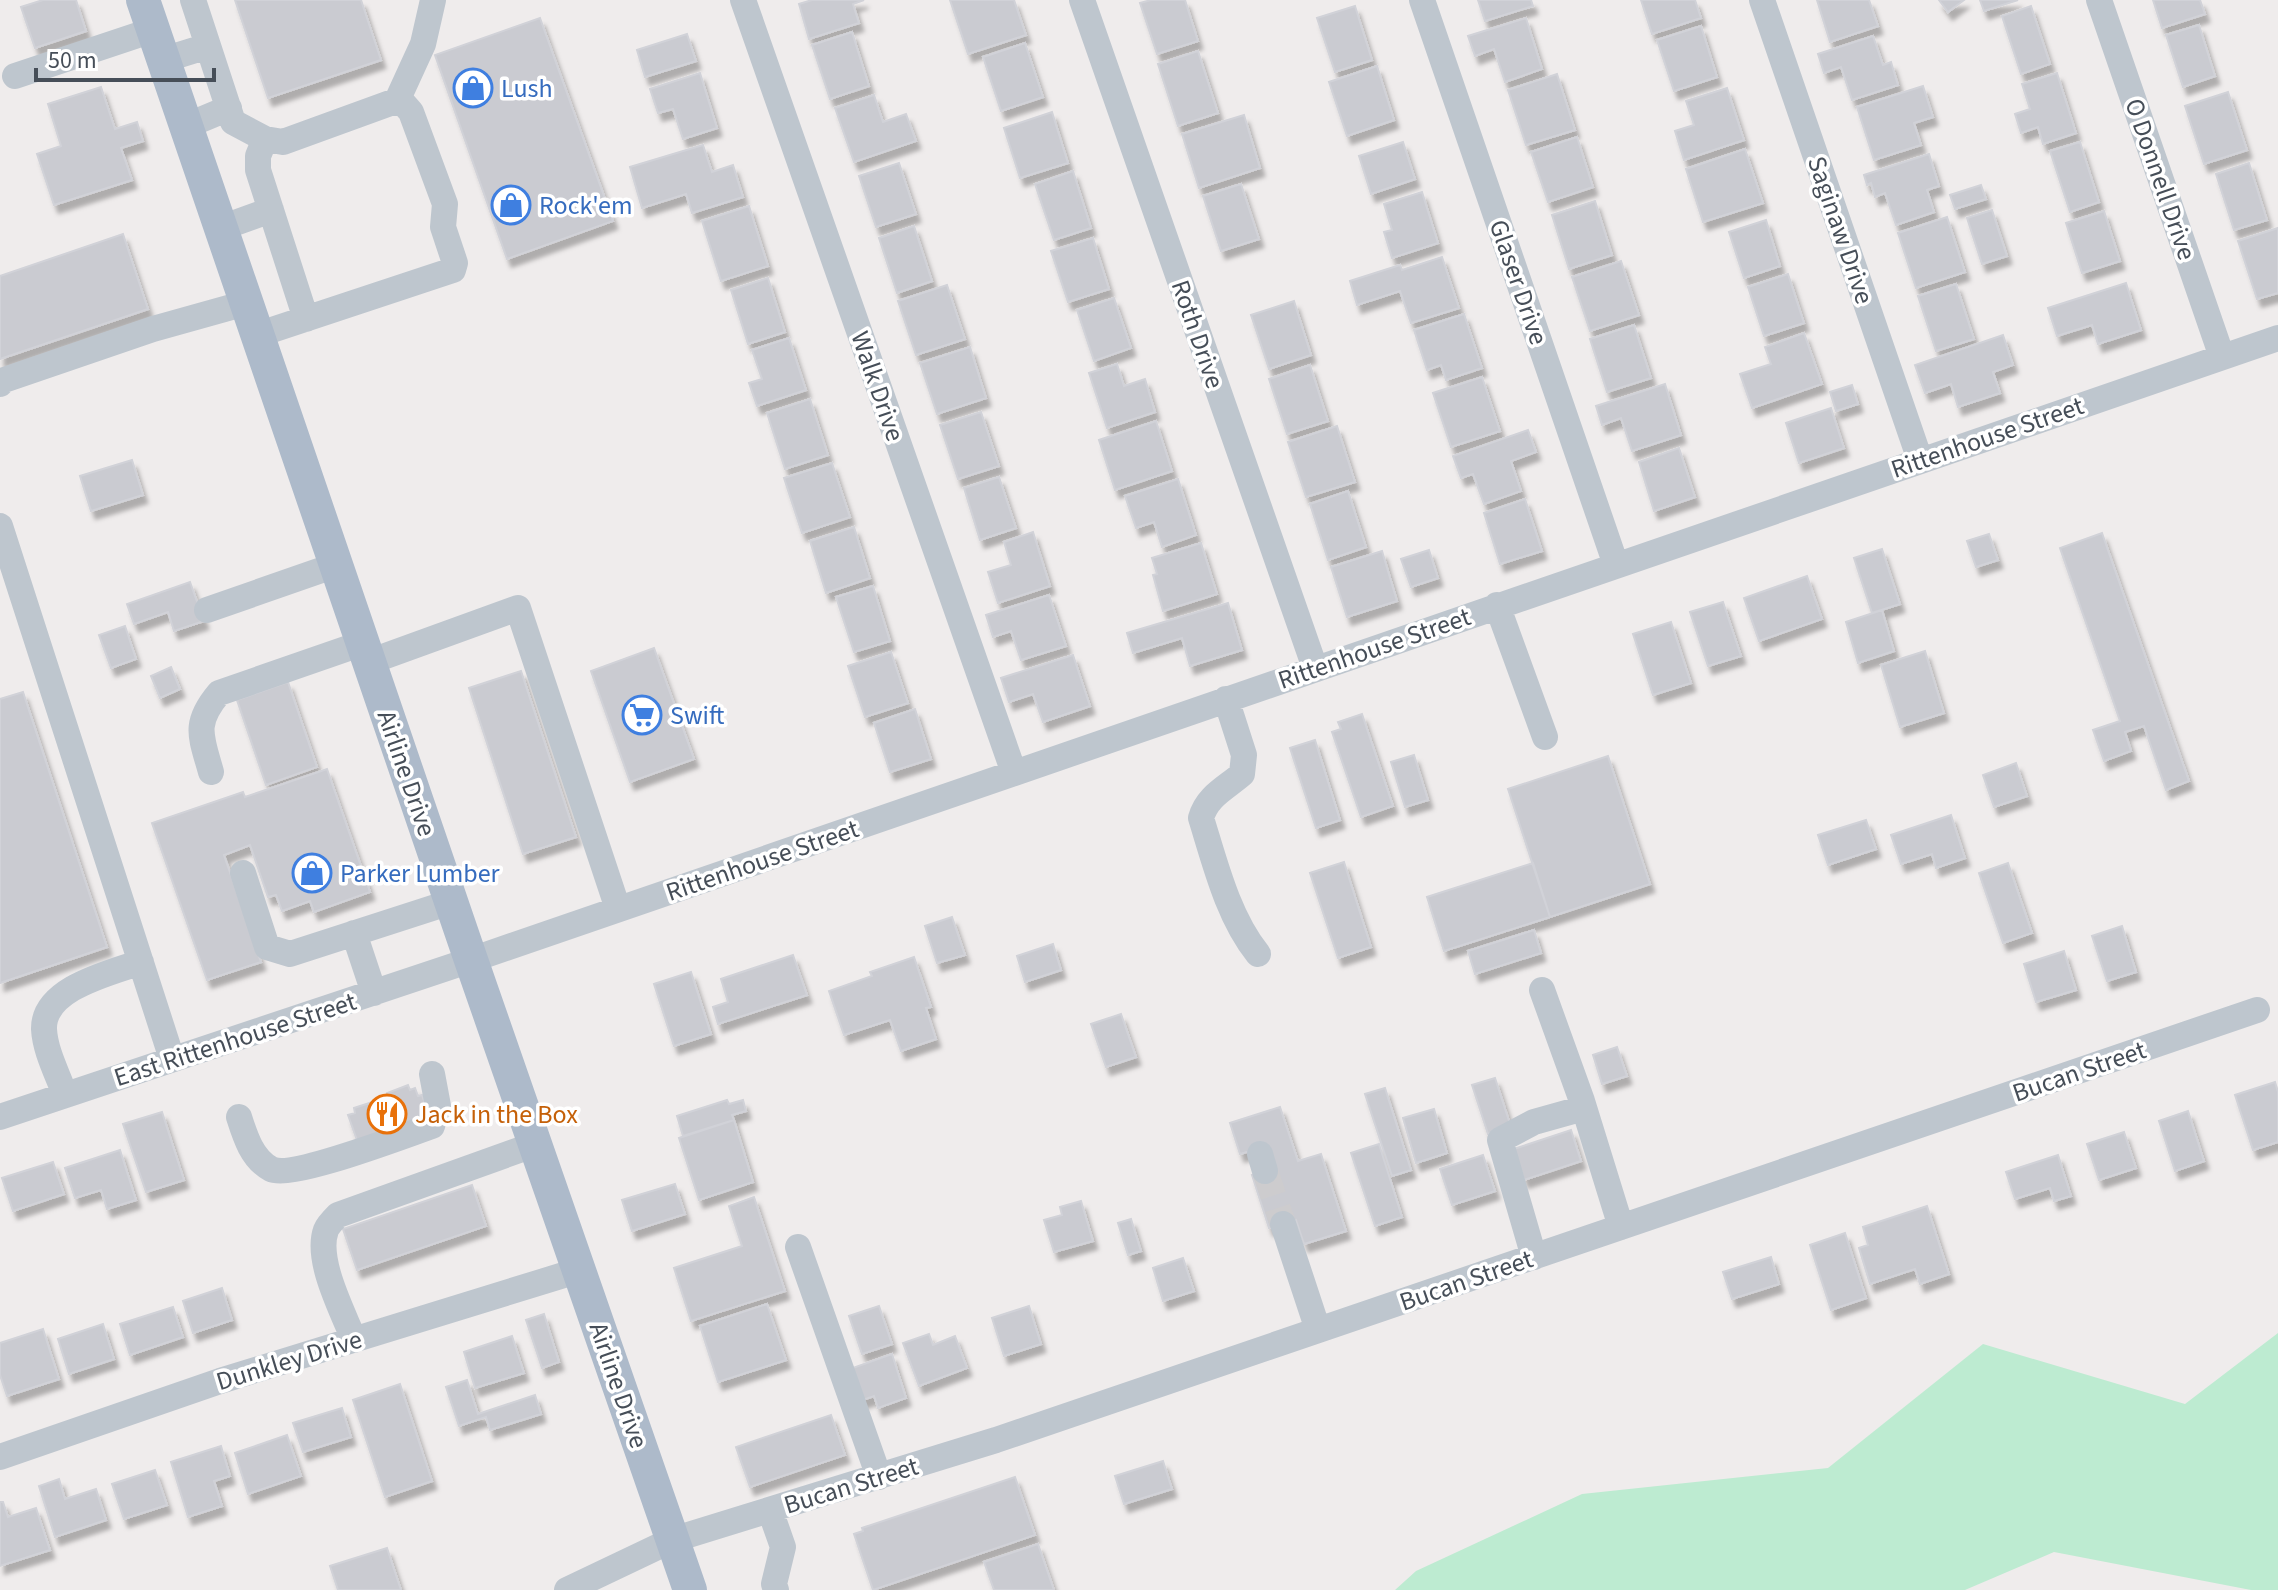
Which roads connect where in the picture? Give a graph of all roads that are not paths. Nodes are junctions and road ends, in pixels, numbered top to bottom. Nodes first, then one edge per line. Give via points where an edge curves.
1 (193, 0) edge
2 (433, 0) edge
3 (743, 0) edge
4 (1082, 0) edge
5 (1422, 0) edge
6 (1762, 0) edge
7 (2099, 0) edge
8 (153, 30) edge
9 (208, 46) junction
10 (15, 76) dead end
11 (396, 103) junction
12 (229, 108) junction
13 (186, 126) junction
14 (265, 139) junction
15 (271, 210) junction
16 (221, 228) junction
17 (246, 303) junction
18 (306, 319) junction
19 (257, 335) junction
20 (2278, 338) edge
21 (2222, 357) junction
22 (0, 384) edge
23 (1920, 460) junction
24 (0, 526) edge
25 (336, 565) junction
26 (1616, 565) junction
27 (1497, 605) junction
28 (207, 610) dead end
29 (366, 653) junction
30 (1315, 668) junction
31 (1226, 699) junction
32 (1545, 737) dead end
33 (211, 772) dead end
34 (1014, 773) junction
35 (243, 873) dead end
36 (451, 902) junction
37 (618, 909) junction
38 (354, 933) junction
39 (1258, 954) dead end
40 (471, 960) junction
41 (141, 962) junction
42 (1542, 990) dead end
43 (374, 993) junction
44 (2257, 1010) dead end
45 (172, 1059) junction
46 (432, 1074) dead end
47 (65, 1095) junction
48 (1584, 1108) junction
49 (0, 1117) edge
50 (239, 1117) dead end
51 (536, 1144) junction
52 (1283, 1224) tunnel mouth
53 (1621, 1227) junction
54 (798, 1247) dead end
55 (1534, 1257) junction
56 (580, 1270) junction
57 (1318, 1330) junction
58 (354, 1340) junction
59 (0, 1457) edge
60 (879, 1477) junction
61 (770, 1510) junction
62 (672, 1540) junction
63 (596, 1583) edge
64 (567, 1590) edge
65 (690, 1590) edge
66 (776, 1590) edge

1 - 9 street
2 - 11 street via 423,44
3 - 34 street, Walk Drive
4 - 30 street, Roth Drive
5 - 26 street, Glaser Drive
6 - 23 street, Saginaw Drive
7 - 21 street, O Donnell Drive
8 - 9 street
8 - 10 street
8 - 13 main road, Airline Drive
9 - 12 street
11 - 14 street via 283,142
11 - 18 street via 411,112 445,204 443,227 453,270
12 - 13 street
12 - 14 street via 233,122
13 - 16 main road, Airline Drive
14 - 15 street via 258,170
15 - 16 street
15 - 18 street
16 - 17 main road, Airline Drive
17 - 19 main road, Airline Drive
17 - 22 street via 153,329
18 - 19 street
19 - 25 main road, Airline Drive
20 - 21 street, Rittenhouse Street
21 - 23 street, Rittenhouse Street
23 - 26 street, Rittenhouse Street
24 - 41 street
25 - 28 street
25 - 29 main road, Airline Drive
26 - 27 street, Rittenhouse Street
27 - 30 street, Rittenhouse Street
27 - 32 street
29 - 33 street via 219,693 205,710 201,726
29 - 36 main road, Airline Drive
29 - 37 street via 518,608
30 - 31 street, Rittenhouse Street
31 - 34 street, Rittenhouse Street
31 - 39 street via 1244,755 1242,774 1213,795 1201,818 1236,920
34 - 37 street, Rittenhouse Street
35 - 38 street via 267,947 290,954
36 - 38 street
36 - 40 main road, Airline Drive
37 - 40 street, Rittenhouse Street
38 - 43 street
40 - 43 street, East Rittenhouse Street
40 - 51 main road, Airline Drive
41 - 45 street
41 - 47 street via 76,986 53,1004 45,1036
42 - 48 street
43 - 45 street, East Rittenhouse Street
44 - 53 street, Bucan Street
45 - 47 street, East Rittenhouse Street
46 - 50 street via 438,1106 432,1126 289,1171 272,1170 256,1157
47 - 49 street, East Rittenhouse Street
48 - 53 street
48 - 55 street via 1534,1122 1500,1140
51 - 56 main road, Airline Drive
51 - 58 street via 338,1215 326,1231 327,1275
52 - 57 street
53 - 55 street, Bucan Street
54 - 60 street
55 - 57 street, Bucan Street
56 - 58 street, Dunkley Drive
56 - 62 main road, Airline Drive
57 - 60 street, Bucan Street
58 - 59 street, Dunkley Drive
60 - 61 street, Bucan Street
61 - 62 street, Bucan Street
61 - 66 street via 783,1547
62 - 63 street, Bucan Street
62 - 65 main road, Airline Drive
63 - 64 street, Bucan Street

